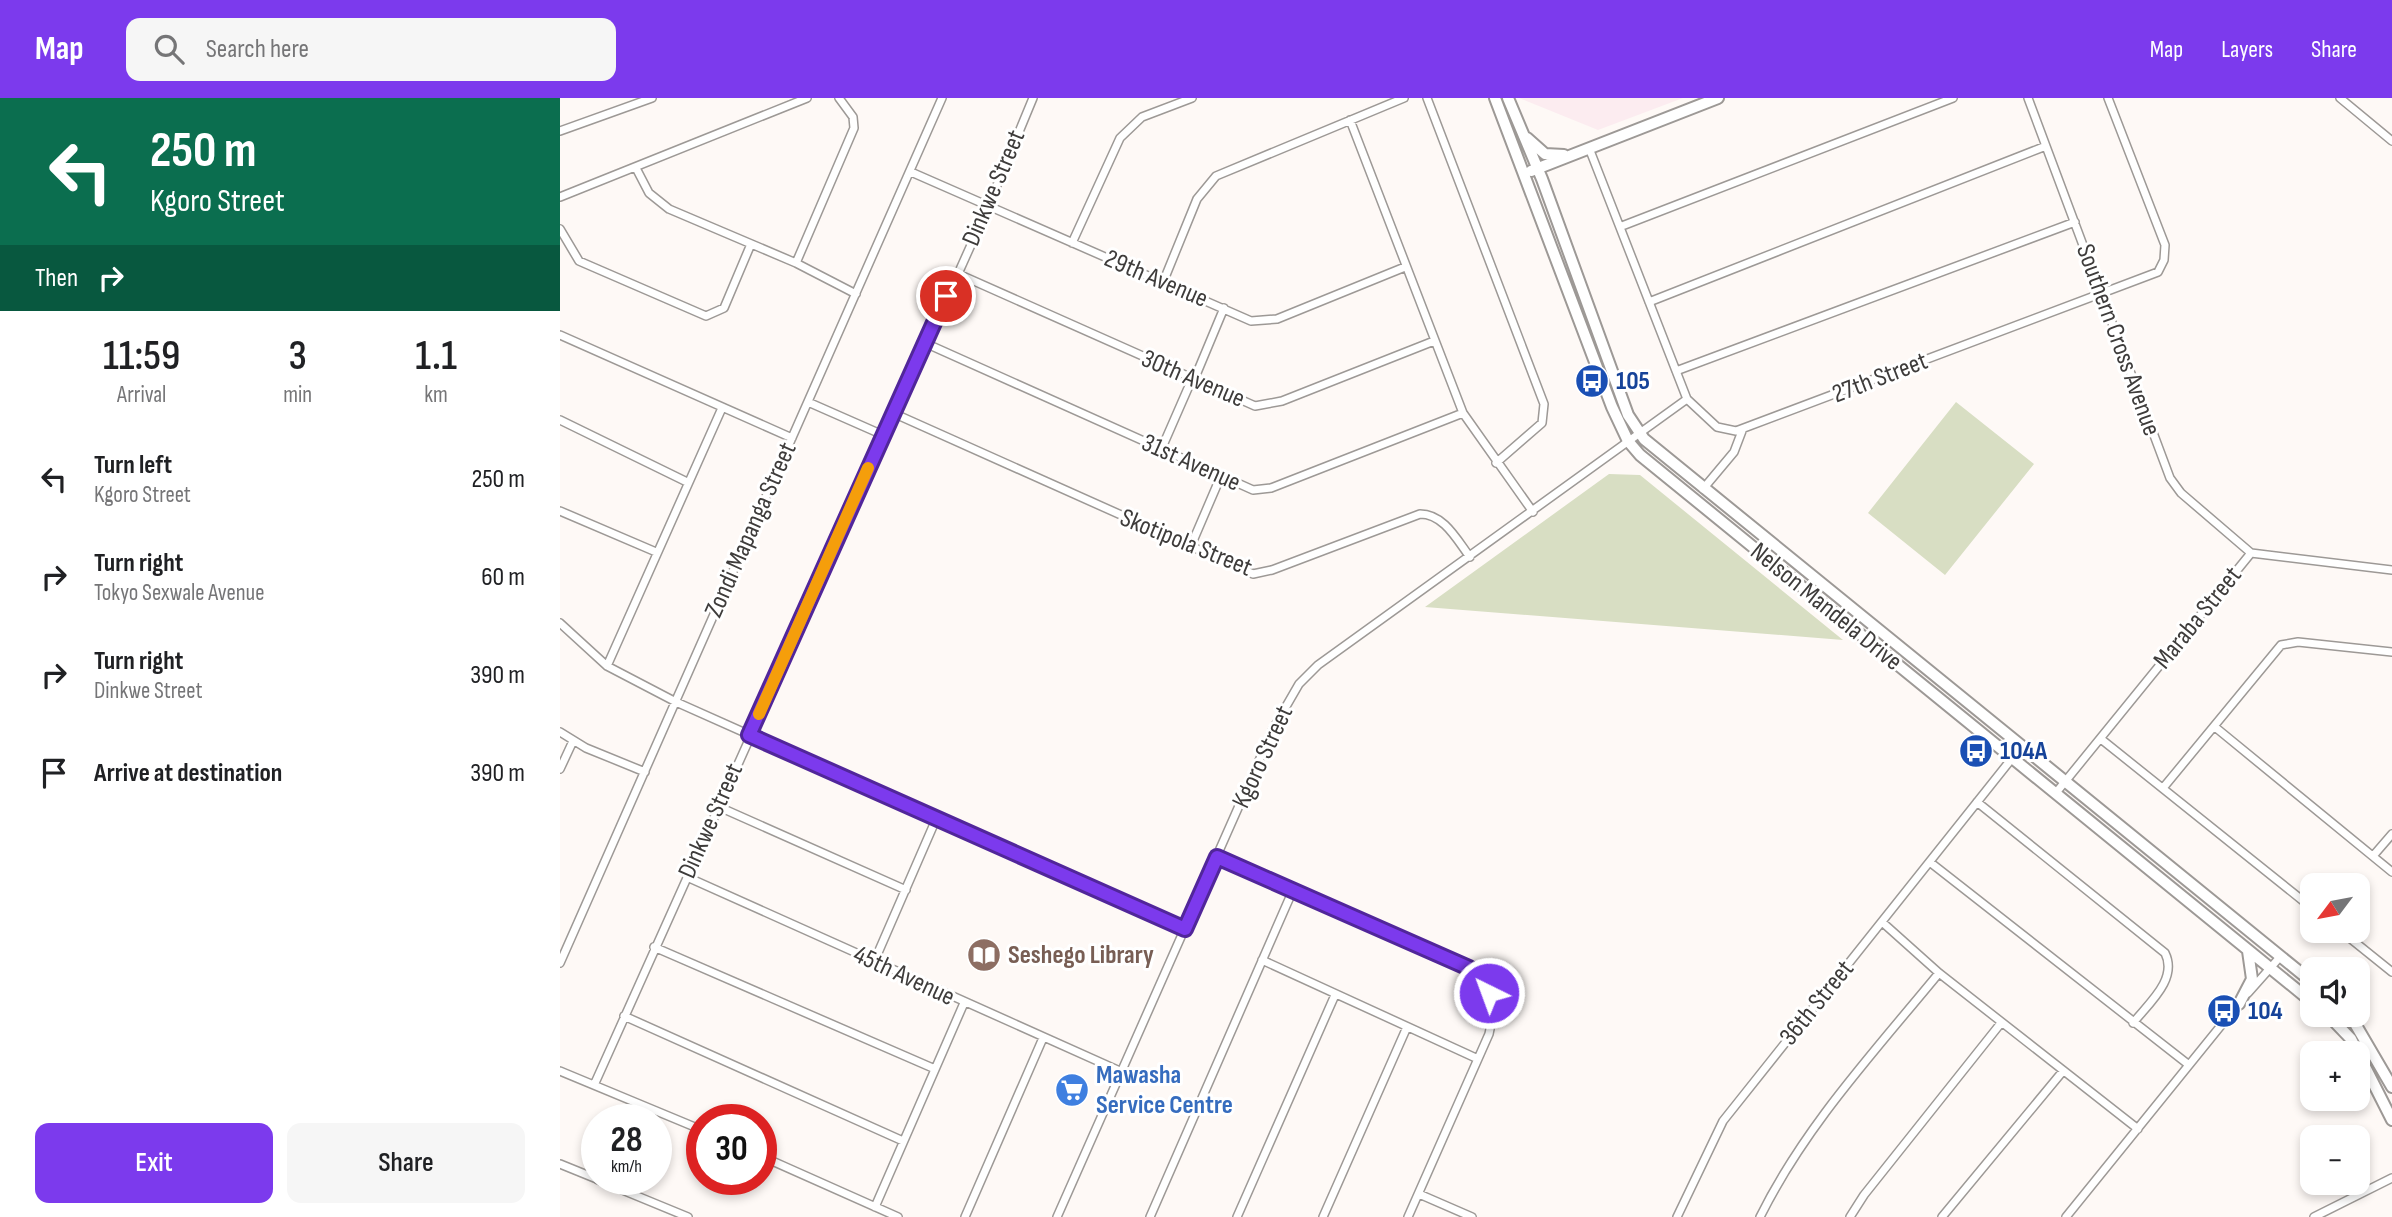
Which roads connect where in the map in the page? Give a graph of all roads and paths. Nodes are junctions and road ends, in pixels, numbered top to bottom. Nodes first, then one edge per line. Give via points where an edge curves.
1 (652, 98) edge
2 (807, 98) edge
3 (839, 98) edge
4 (942, 98) edge
5 (1032, 98) edge
6 (1192, 98) edge
7 (1405, 98) edge
8 (1427, 98) edge
9 (1495, 98) edge
10 (1508, 98) edge
11 (1718, 98) edge
12 (1953, 98) edge
13 (2028, 98) edge
14 (2108, 98) edge
15 (2340, 98) edge
16 (1350, 120) junction
17 (560, 131) edge
18 (1523, 133) junction
19 (2392, 141) edge
20 (2046, 146) junction
21 (1589, 148) junction
22 (1577, 153) junction
23 (636, 168) junction
24 (1537, 168) junction
25 (911, 172) junction
26 (1525, 173) junction
27 (560, 197) edge
28 (988, 206) junction
29 (2075, 222) junction
30 (1622, 226) junction
31 (560, 229) edge
32 (1072, 243) junction
33 (751, 244) junction
34 (796, 263) junction
35 (1405, 267) junction
36 (956, 273) junction
37 (1164, 280) junction
38 (2102, 293) junction
39 (856, 294) junction
40 (1649, 302) junction
41 (1224, 308) junction
42 (560, 335) edge
43 (1434, 341) junction
44 (925, 343) junction
45 (1676, 371) junction
46 (1193, 380) junction
47 (1687, 399) junction
48 (808, 402) junction
49 (722, 408) junction
50 (893, 413) junction
51 (1464, 413) junction
52 (560, 420) edge
53 (1742, 431) junction
54 (1640, 434) junction
55 (883, 435) junction
56 (792, 438) junction
57 (1628, 441) junction
58 (1161, 450) junction
59 (1496, 463) junction
60 (1220, 478) junction
61 (687, 482) junction
62 (1703, 489) junction
63 (560, 511) edge
64 (1533, 512) junction
65 (1190, 548) junction
66 (656, 551) junction
67 (2251, 553) junction
68 (1470, 557) junction
69 (2392, 570) edge
70 (560, 623) edge
71 (2392, 652) edge
72 (607, 666) junction
73 (676, 702) junction
74 (2215, 727) junction
75 (560, 732) edge
76 (749, 735) junction
77 (2101, 739) junction
78 (573, 741) junction
79 (2021, 747) junction
80 (2012, 759) junction
81 (560, 769) edge
82 (645, 772) junction
83 (2064, 782) junction
84 (2163, 788) junction
85 (2055, 794) junction
86 (1977, 802) junction
87 (717, 806) junction
88 (937, 817) junction
89 (2392, 834) edge
90 (2373, 856) junction
91 (1217, 857) junction
92 (1931, 863) junction
93 (2392, 872) edge
94 (687, 877) junction
95 (906, 890) junction
96 (1293, 890) junction
97 (2300, 898) edge
98 (1882, 922) junction
99 (1185, 929) junction
100 (2356, 943) edge
101 (654, 947) junction
102 (2248, 949) junction
103 (2280, 957) junction
104 (1262, 960) junction
105 (560, 962) edge
106 (874, 962) junction
107 (2270, 968) junction
108 (2392, 972) edge
109 (1939, 973) junction
110 (2300, 973) edge
111 (2300, 992) edge
112 (1335, 995) junction
113 (964, 1003) junction
114 (2239, 1004) junction
115 (624, 1016) junction
116 (2001, 1023) junction
117 (2133, 1023) junction
118 (1407, 1027) junction
119 (2340, 1027) edge
120 (2357, 1027) edge
121 (1044, 1038) junction
122 (1478, 1059) junction
123 (2189, 1065) junction
124 (935, 1069) junction
125 (560, 1071) edge
126 (2063, 1071) junction
127 (1122, 1072) junction
128 (595, 1083) junction
129 (2392, 1087) edge
130 (2392, 1120) edge
131 (686, 1123) edge
132 (2138, 1129) junction
133 (903, 1141) junction
134 (777, 1163) edge
135 (560, 1164) edge
136 (581, 1173) edge
137 (2392, 1178) edge
138 (1419, 1194) junction
139 (635, 1195) edge
140 (874, 1207) junction
141 (688, 1217) edge
142 (898, 1217) edge
143 (965, 1217) edge
144 (1057, 1217) edge
145 (1150, 1217) edge
146 (1237, 1217) edge
147 (1323, 1217) edge
148 (1408, 1217) edge
149 (1472, 1217) edge
150 (1677, 1217) edge
151 (1760, 1217) edge
152 (1850, 1217) edge
153 (1942, 1217) edge
154 (2066, 1217) edge
155 (2314, 1217) edge

1 - 17 street
2 - 23 street
3 - 34 street via 853,117 854,128
4 - 25 street, Zondi Mapanga Street
5 - 28 street, Dinkwe Street
6 - 32 street via 1142,117 1126,131
7 - 16 street
8 - 59 street via 1544,404 1545,415 1536,430
9 - 26 main road, Nelson Mandela Drive
10 - 18 main road, Nelson Mandela Drive
11 - 21 main road
12 - 30 street
13 - 20 street, Southern Cross Avenue
14 - 38 street, 27th Street via 2165,253 2154,276
15 - 19 street
16 - 35 street
16 - 37 street via 1216,176 1196,198
18 - 22 main road via 1545,154
18 - 24 main road, Nelson Mandela Drive
20 - 29 street, Southern Cross Avenue
20 - 40 street
21 - 22 main road
21 - 30 street
22 - 24 main road
23 - 27 street
23 - 33 street via 658,202
24 - 26 main road
24 - 54 main road, Nelson Mandela Drive via 1628,415
25 - 28 street, 29th Avenue
25 - 39 street, Zondi Mapanga Street
26 - 57 main road, Nelson Mandela Drive
28 - 32 street, 29th Avenue
28 - 36 street, Dinkwe Street
29 - 38 street, Southern Cross Avenue
29 - 45 street
30 - 40 street
31 - 33 street via 579,261 706,316 724,307
32 - 37 street, 29th Avenue
33 - 34 street
34 - 39 street
35 - 41 street, 29th Avenue via 1268,321 1251,321
35 - 43 street
36 - 44 street, Dinkwe Street
36 - 46 street, 30th Avenue
37 - 41 street, 29th Avenue
38 - 53 street, 27th Street
38 - 67 street, Southern Cross Avenue via 2170,478 2181,493
39 - 48 street, Zondi Mapanga Street
40 - 45 street
41 - 46 street
42 - 49 street
43 - 46 street, 30th Avenue via 1267,406 1244,402
43 - 51 street
44 - 50 street, Dinkwe Street
44 - 58 street, 31st Avenue
45 - 47 street
46 - 58 street
47 - 53 street via 1717,427
47 - 54 street, Kgoro Street
48 - 55 street
48 - 56 street, Zondi Mapanga Street
49 - 56 street
49 - 61 street
50 - 55 street, Dinkwe Street
50 - 65 street, Skotipola Street
51 - 59 street
51 - 60 street, 31st Avenue via 1263,490
52 - 61 street
53 - 62 street via 1734,452
54 - 57 street, Kgoro Street
54 - 62 main road, Nelson Mandela Drive
55 - 76 street, Dinkwe Street
56 - 73 street, Zondi Mapanga Street
57 - 64 street, Kgoro Street
57 - 80 main road, Nelson Mandela Drive via 1653,468
58 - 60 street, 31st Avenue
59 - 64 street
60 - 65 street
61 - 66 street
62 - 79 main road, Nelson Mandela Drive
63 - 66 street
64 - 68 street, Kgoro Street
65 - 68 street, Skotipola Street via 1241,571 1261,574 1427,514 1443,522
66 - 72 street
67 - 69 street, Maraba Street
67 - 77 street, Maraba Street
68 - 91 street, Kgoro Street via 1298,684 1273,729
70 - 72 street
71 - 74 street via 2286,643
72 - 73 street
73 - 76 street
73 - 82 street, Zondi Mapanga Street
74 - 84 street
74 - 90 street
75 - 78 street
76 - 87 street, Dinkwe Street
76 - 88 street
77 - 83 street, Maraba Street
77 - 84 street
78 - 81 street
78 - 82 street
79 - 80 street, 36th Street
79 - 83 main road, Nelson Mandela Drive
80 - 85 main road, Nelson Mandela Drive
80 - 86 street, 36th Street
82 - 105 street, Zondi Mapanga Street
83 - 85 street, Maraba Street
83 - 103 main road, Nelson Mandela Drive
84 - 97 street
85 - 102 main road, Nelson Mandela Drive
86 - 92 street, 36th Street
86 - 117 street via 2165,953 2169,976
87 - 94 street, Dinkwe Street
87 - 95 street
88 - 95 street
88 - 99 street
89 - 90 street
90 - 93 street
91 - 96 street
91 - 99 street, Kgoro Street
92 - 98 street, 36th Street
92 - 117 street
94 - 101 street, Dinkwe Street
94 - 106 street, 45th Avenue
95 - 106 street
96 - 104 street
96 - 122 street via 1477,975 1489,993 1493,1019
98 - 109 street
98 - 150 street, 36th Street via 1723,1121
99 - 127 street, Kgoro Street
100 - 108 street
101 - 115 street, Dinkwe Street
101 - 124 street
102 - 107 main road, Nelson Mandela Drive
102 - 114 main road via 2252,979
103 - 107 street
103 - 110 main road, Nelson Mandela Drive
104 - 112 street
104 - 145 street
106 - 113 street, 45th Avenue
107 - 111 main road, Nelson Mandela Drive
107 - 114 street
109 - 116 street
109 - 151 street via 1814,1128 1785,1169
112 - 118 street
112 - 146 street
113 - 121 street, 45th Avenue
113 - 124 street
114 - 123 street
115 - 128 street, Dinkwe Street
115 - 133 street
116 - 126 street
116 - 152 street
117 - 123 street
118 - 122 street
118 - 147 street
119 - 130 main road via 2351,1039
120 - 129 main road
121 - 127 street, 45th Avenue
121 - 143 street
122 - 138 street
123 - 132 street
124 - 133 street
125 - 128 street
126 - 132 street
126 - 153 street
127 - 144 street, Kgoro Street
128 - 131 street
132 - 154 street
133 - 140 street
134 - 140 street
135 - 136 street
137 - 155 street
138 - 148 street
138 - 149 street
139 - 141 street
140 - 142 street

